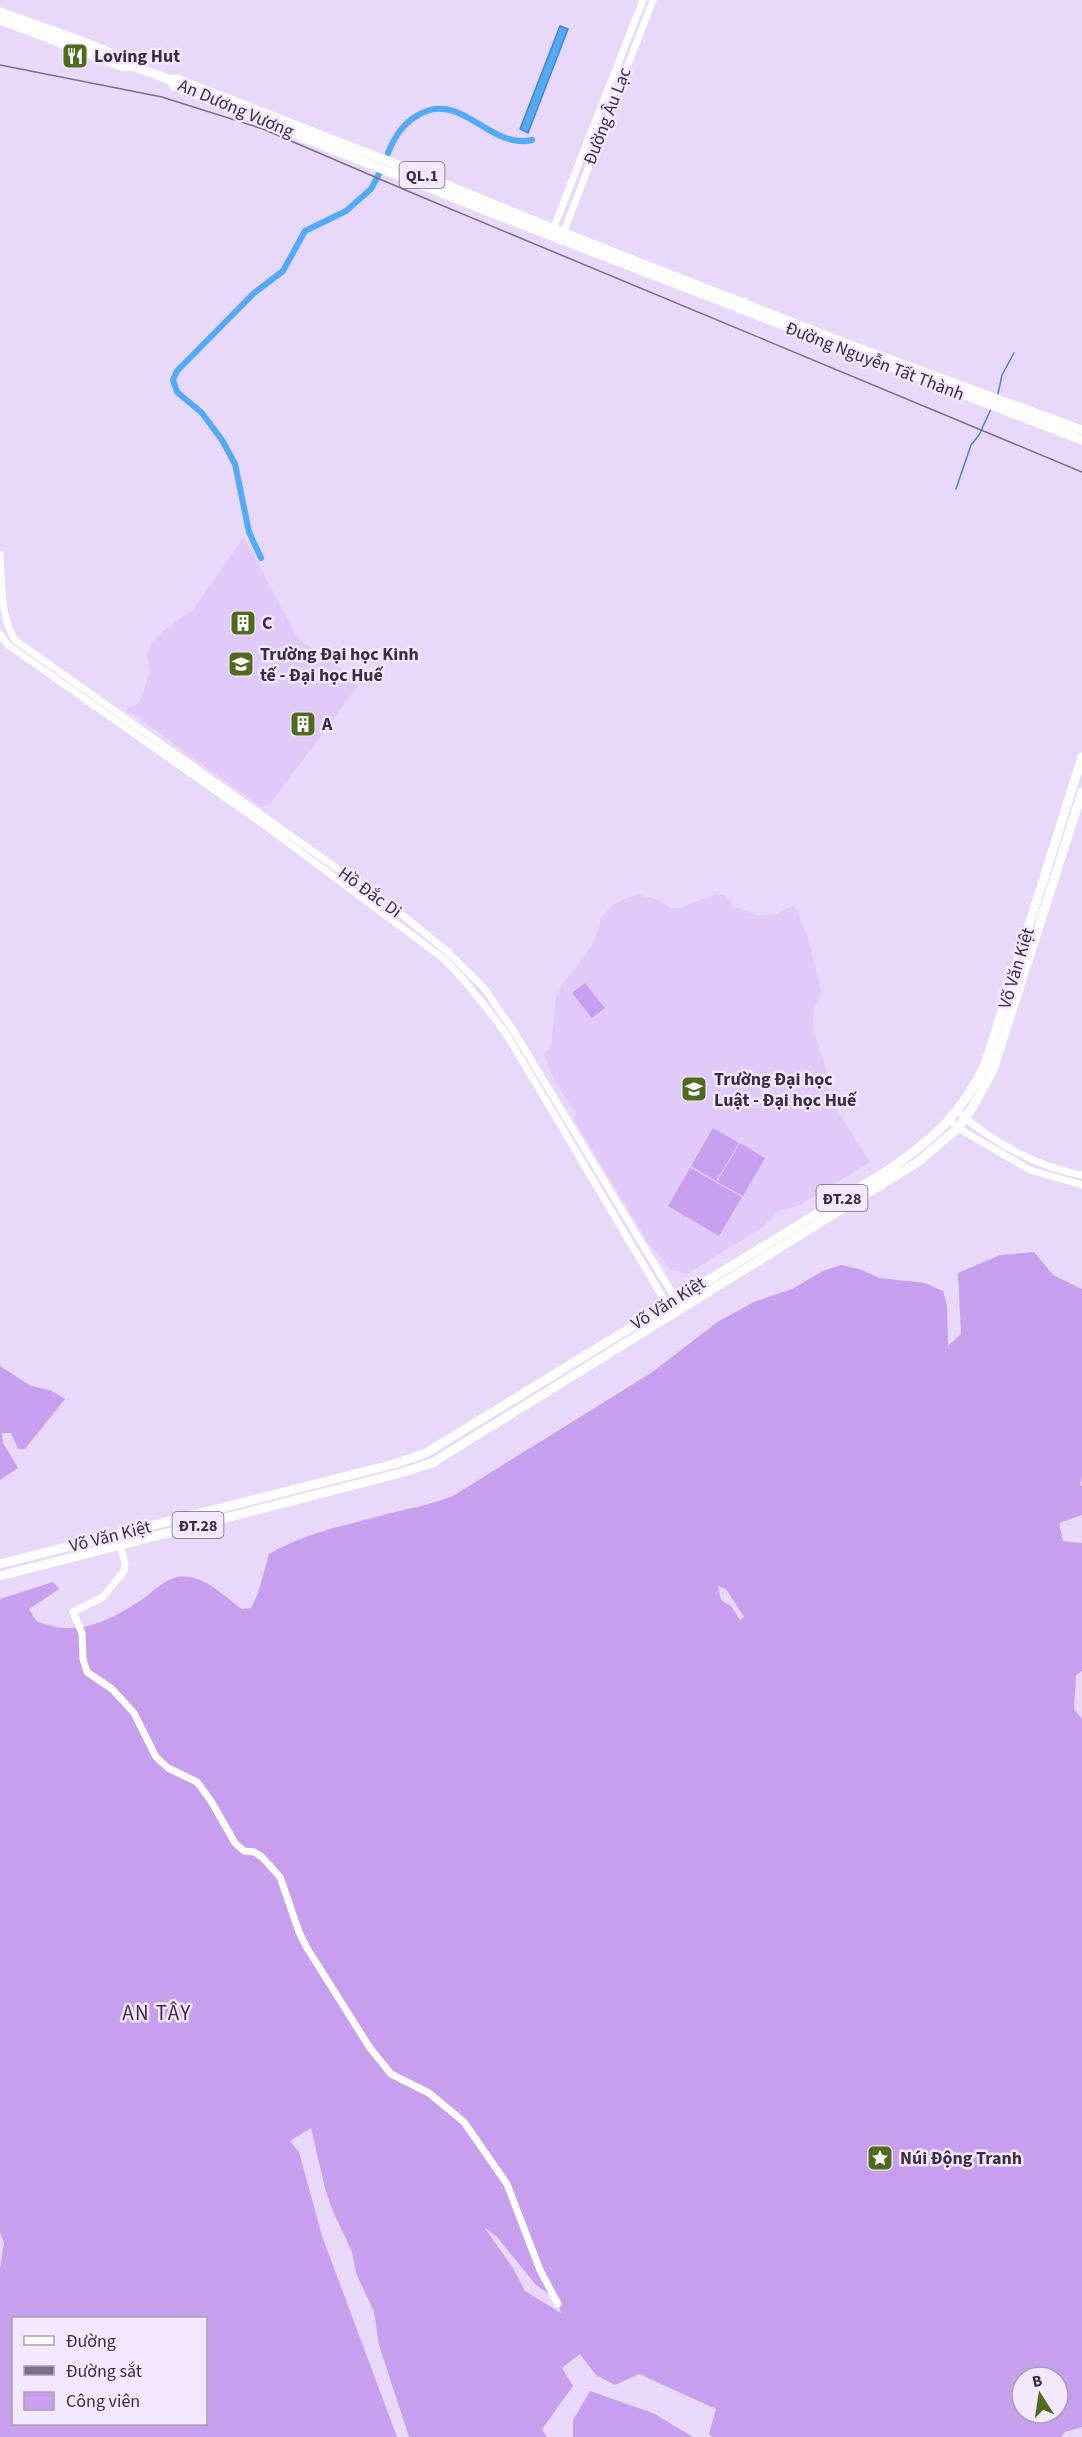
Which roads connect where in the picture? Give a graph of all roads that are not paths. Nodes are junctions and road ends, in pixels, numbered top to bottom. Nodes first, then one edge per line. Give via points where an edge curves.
1 (643, 0) edge
2 (653, 0) edge
3 (0, 12) edge
4 (0, 20) edge
5 (132, 66) junction
6 (583, 158) junction
7 (590, 161) junction
8 (557, 234) junction
9 (670, 278) joint
10 (1002, 405) junction
11 (1082, 430) edge
12 (1082, 440) edge
13 (0, 554) edge
14 (2, 633) edge
15 (1082, 757) edge
16 (1082, 792) edge
17 (1060, 826) junction
18 (1071, 828) junction
19 (1052, 854) junction
20 (1062, 856) junction
21 (1017, 983) junction
22 (958, 1111) junction
23 (966, 1118) junction
24 (950, 1120) junction
25 (958, 1128) junction
26 (1082, 1175) edge
27 (1082, 1185) edge
28 (797, 1231) junction
29 (671, 1301) junction
30 (676, 1310) junction
31 (394, 1464) junction
32 (397, 1474) junction
33 (117, 1534) junction
34 (120, 1545) junction
35 (0, 1564) edge
36 (0, 1576) edge
37 (558, 2304) dead end

1 - 6 street, Đường Âu Lạc
2 - 7 street, Đường Âu Lạc
3 - 5 main road via 119,57
4 - 5 main road via 124,67
5 - 8 main road, An Dương Vương / QL.1 via 171,80 174,86
6 - 7 street
6 - 8 street, Đường Âu Lạc
7 - 8 street, Đường Âu Lạc
8 - 9 main road, An Dương Vương / QL.1
9 - 10 main road, Đường Nguyễn Tất Thành / QL.1
10 - 11 main road, Đường Nguyễn Tất Thành / QL.1
10 - 12 main road, Đường Nguyễn Tất Thành / QL.1
13 - 14 street, Hồ Đắc Di
14 - 29 street, Hồ Đắc Di via 8,645 38,661 400,913 448,952 484,988 515,1033
15 - 17 main road, Võ Văn Kiệt / ĐT.28
16 - 18 main road, Võ Văn Kiệt / ĐT.28
17 - 18 main road
17 - 19 main road, Võ Văn Kiệt / ĐT.28
18 - 20 main road, Võ Văn Kiệt / ĐT.28
19 - 20 main road
19 - 21 main road, Võ Văn Kiệt / ĐT.28
20 - 21 main road, Võ Văn Kiệt / ĐT.28
21 - 22 main road, Võ Văn Kiệt / ĐT.28 via 986,1065
21 - 23 main road, Võ Văn Kiệt / ĐT.28 via 993,1070
22 - 23 street
22 - 24 main road, Võ Văn Kiệt / ĐT.28
23 - 25 main road, Võ Văn Kiệt / ĐT.28
23 - 26 street via 1037,1162
24 - 25 street
24 - 28 main road, Võ Văn Kiệt / ĐT.28 via 892,1167
25 - 27 street via 1030,1170
25 - 28 main road, Võ Văn Kiệt / ĐT.28 via 898,1176
28 - 29 main road, Võ Văn Kiệt / ĐT.28
28 - 30 main road, Võ Văn Kiệt / ĐT.28
29 - 30 street, Hồ Đắc Di
29 - 31 main road, Võ Văn Kiệt / ĐT.28 via 466,1430 426,1453
30 - 32 main road, Võ Văn Kiệt / ĐT.28 via 468,1442 432,1463
31 - 32 main road
31 - 33 main road, Võ Văn Kiệt / ĐT.28
32 - 34 main road, Võ Văn Kiệt / ĐT.28
33 - 34 main road
33 - 35 main road, Võ Văn Kiệt / ĐT.28
34 - 36 main road, Võ Văn Kiệt / ĐT.28
34 - 37 street via 124,1571 103,1597 73,1612 82,1633 82,1659 87,1672 112,1689 134,1713 156,1757 168,1768 197,1782 235,1844 262,1857 275,1870 308,1948 370,2048 391,2074 429,2093 464,2122 507,2184 540,2270

